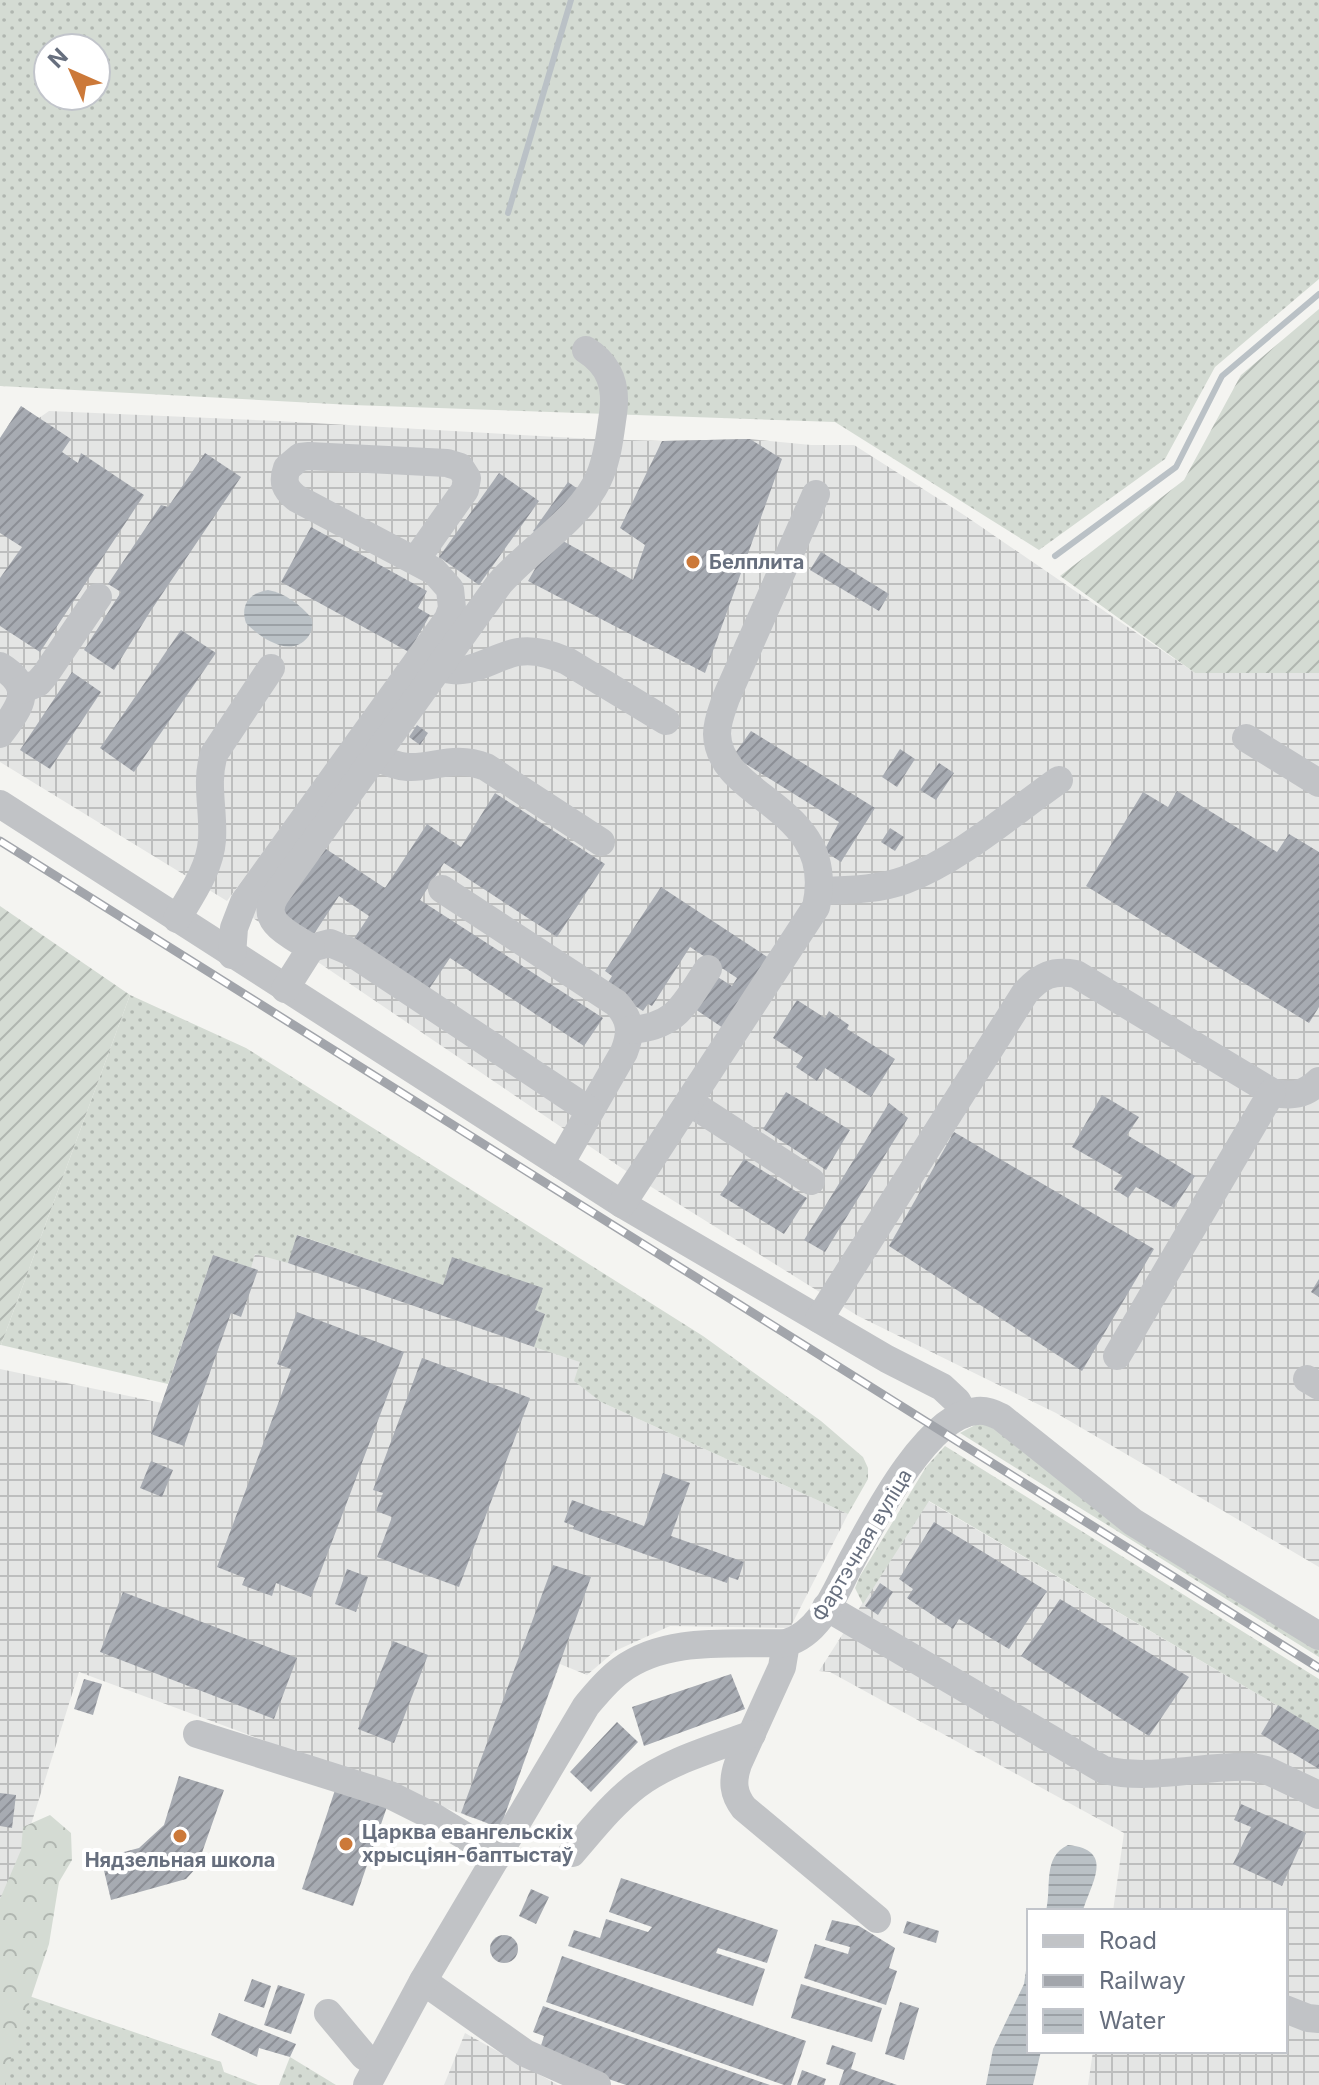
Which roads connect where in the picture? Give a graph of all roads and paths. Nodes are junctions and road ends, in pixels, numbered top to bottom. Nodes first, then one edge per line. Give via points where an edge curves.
1 (586, 350) dead end
2 (816, 494) dead end
3 (415, 561) junction
4 (98, 597) dead end
5 (0, 666) edge
6 (440, 667) junction
7 (271, 668) dead end
8 (21, 690) junction
9 (666, 721) dead end
10 (0, 734) edge
11 (1246, 738) dead end
12 (376, 756) junction
13 (1059, 780) dead end
14 (1319, 783) edge
15 (0, 804) edge
16 (601, 842) dead end
17 (442, 889) dead end
18 (820, 891) junction
19 (177, 919) junction
20 (311, 948) junction
21 (232, 955) junction
22 (708, 969) dead end
23 (285, 989) junction
24 (630, 1030) junction
25 (1319, 1081) edge
26 (1272, 1092) junction
27 (689, 1102) junction
28 (590, 1111) junction
29 (560, 1164) junction
30 (811, 1181) dead end
31 (622, 1204) junction
32 (819, 1319) junction
33 (1117, 1356) dead end
34 (964, 1414) junction
35 (826, 1607) junction
36 (1319, 1636) edge
37 (786, 1643) junction
38 (197, 1734) dead end
39 (752, 1734) junction
40 (1319, 1795) edge
41 (572, 1853) dead end
42 (498, 1856) junction
43 (877, 1919) dead end
44 (423, 1981) junction
45 (1287, 2010) edge
46 (328, 2013) dead end
47 (1319, 2019) edge
48 (372, 2075) edge
49 (594, 2084) edge

1 - 6 street via 604,365 615,397 601,475 578,508 499,584
2 - 18 street via 726,698 717,734 726,762 805,836 820,873
3 - 3 street via 296,498 284,484 287,468 309,456 460,467 467,478 465,490
3 - 21 street via 434,571 450,589 448,619 244,902 234,928
4 - 8 street via 45,675
5 - 8 street
6 - 9 street via 465,671 520,651 552,655
6 - 12 street
7 - 19 street via 214,754 209,769 209,857
8 - 10 street via 19,707
11 - 14 street
12 - 16 street via 414,769 450,760 478,764
12 - 20 street via 271,904 276,925
13 - 18 street via 904,881
15 - 19 street
17 - 24 street via 616,1003
18 - 27 street via 809,922
19 - 21 street
20 - 23 street
20 - 28 street via 330,943 349,951
21 - 23 street
22 - 24 street via 674,1016 655,1028
23 - 29 street
24 - 28 street via 624,1052
25 - 26 street via 1298,1095
26 - 32 street via 1076,974 1048,974 1025,993
26 - 33 street
27 - 30 street
27 - 31 street
28 - 29 street
29 - 31 street
31 - 32 street
32 - 34 street via 942,1387
34 - 35 street, Фартэчная вуліца via 939,1430 914,1457
34 - 36 street via 988,1411 1001,1417 1133,1522
35 - 37 street, Фартэчная вуліца via 808,1632
35 - 40 street via 1104,1770 1134,1774 1252,1767
37 - 39 street via 782,1667
37 - 42 street via 675,1647 622,1669 586,1706
38 - 42 street via 390,1795
39 - 41 street via 652,1775 620,1800
39 - 43 street via 734,1774 739,1801
42 - 44 street
44 - 48 street
44 - 49 street via 525,2053
45 - 47 street
46 - 48 street via 364,2056

